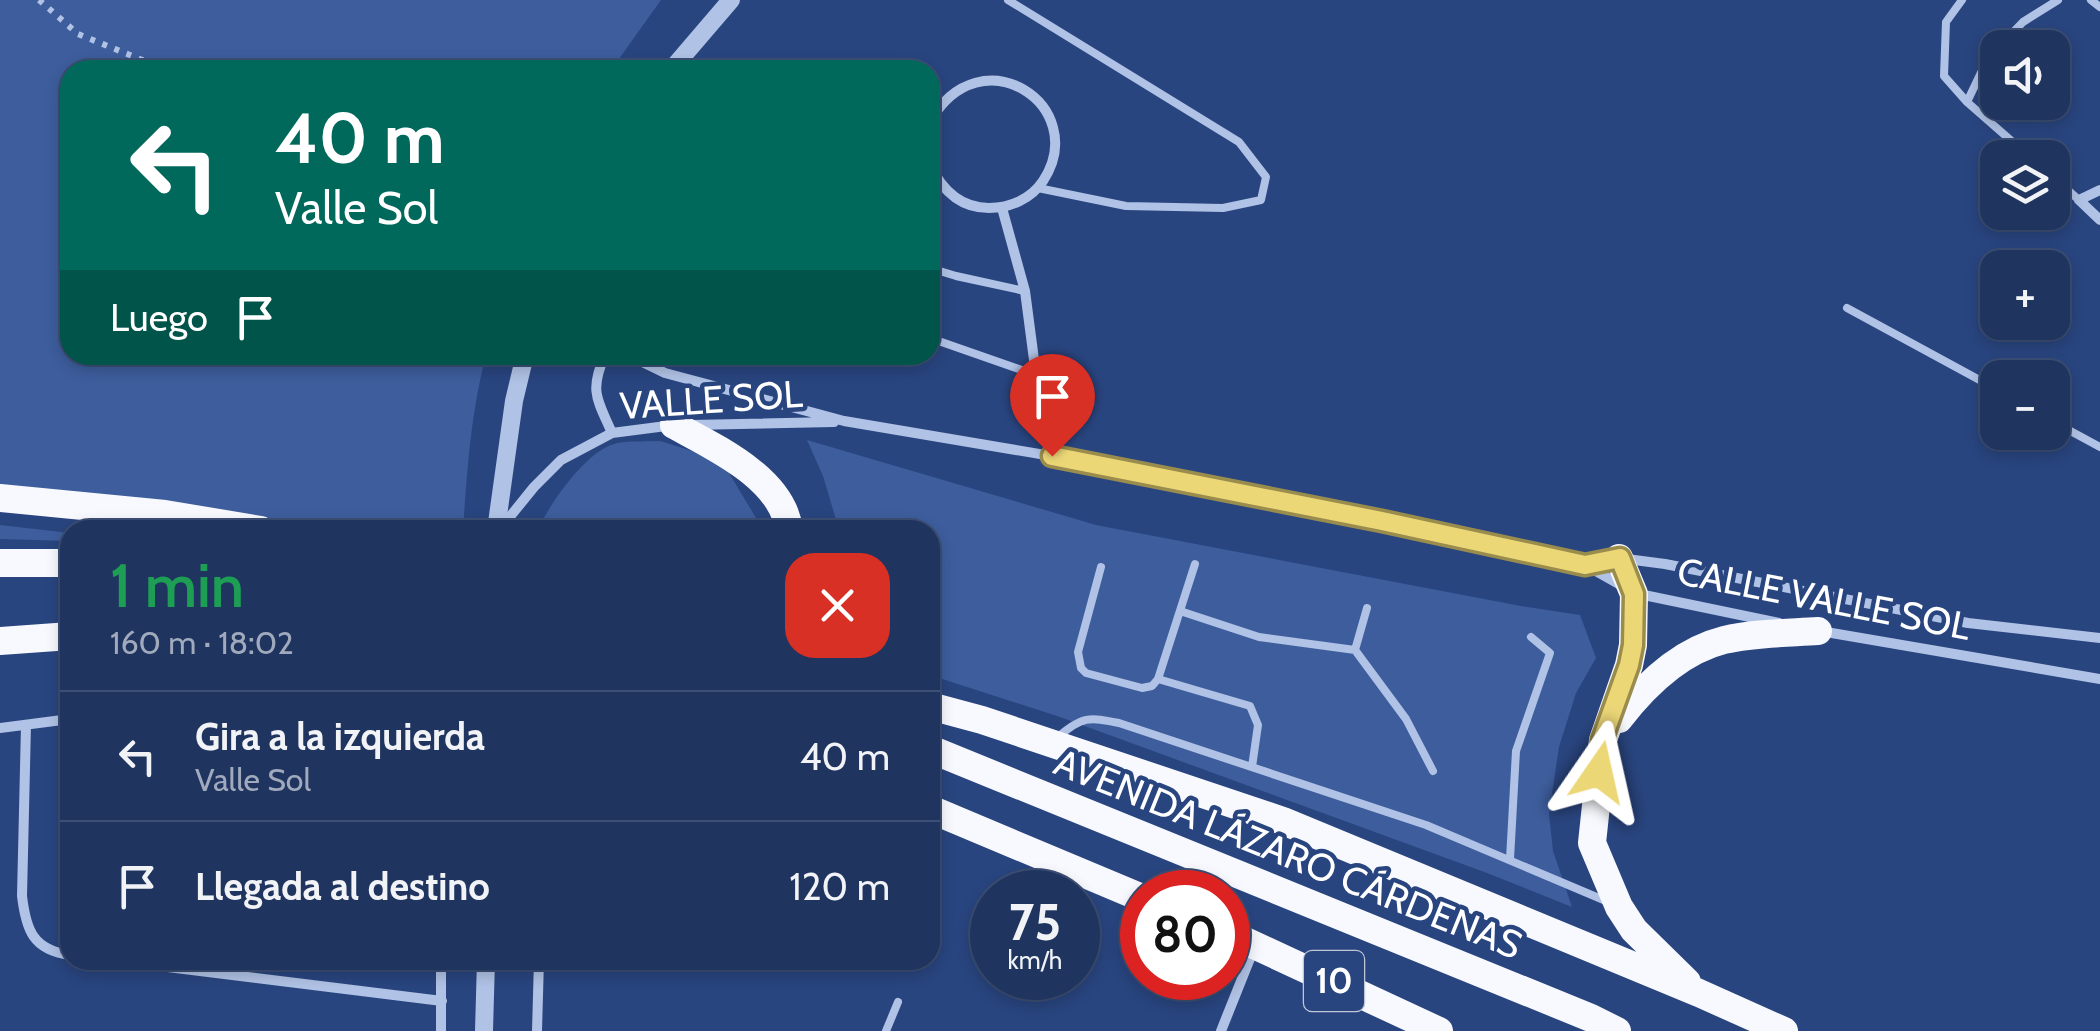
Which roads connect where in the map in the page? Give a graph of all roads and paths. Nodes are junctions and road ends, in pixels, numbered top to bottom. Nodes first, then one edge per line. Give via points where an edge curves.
1 (39, 0) edge
2 (732, 0) edge
3 (1008, 0) edge
4 (1962, 0) edge
5 (2058, 0) edge
6 (2091, 0) edge
7 (2100, 7) edge
8 (2015, 30) edge
9 (142, 60) edge
10 (680, 60) edge
11 (1980, 75) edge
12 (1967, 102) junction
13 (940, 105) edge
14 (2010, 140) edge
15 (940, 185) edge
16 (1038, 188) junction
17 (2100, 190) edge
18 (2070, 192) edge
19 (2079, 200) junction
20 (1002, 208) junction
21 (2100, 220) edge
22 (940, 271) edge
23 (1025, 291) junction
24 (1847, 308) dead end
25 (940, 341) edge
26 (523, 365) edge
27 (601, 365) edge
28 (649, 365) edge
29 (1036, 375) junction
30 (1980, 380) edge
31 (844, 422) junction
32 (674, 425) junction
33 (2070, 430) edge
34 (612, 432) junction
35 (2100, 446) edge
36 (1052, 456) junction
37 (0, 498) edge
38 (201, 520) edge
39 (499, 520) edge
40 (506, 520) edge
41 (788, 520) edge
42 (1620, 558) junction
43 (0, 563) edge
44 (60, 563) edge
45 (1195, 564) dead end
46 (1585, 565) junction
47 (1101, 567) dead end
48 (1634, 594) junction
49 (1367, 608) dead end
50 (1180, 611) junction
51 (1818, 631) junction
52 (1531, 636) dead end
53 (60, 637) edge
54 (2100, 638) edge
55 (0, 641) edge
56 (1355, 650) junction
57 (1158, 679) junction
58 (2100, 679) edge
59 (940, 709) edge
60 (60, 720) edge
61 (26, 725) junction
62 (0, 728) edge
63 (1602, 740) junction
64 (1051, 742) junction
65 (940, 752) edge
66 (1252, 767) junction
67 (1433, 771) dead end
68 (940, 813) edge
69 (1510, 859) junction
70 (1120, 889) edge
71 (1619, 907) junction
72 (1250, 943) edge
73 (1255, 945) junction
74 (60, 954) edge
75 (192, 970) edge
76 (441, 970) edge
77 (486, 970) edge
78 (539, 970) edge
79 (1699, 993) junction
80 (442, 1001) junction
81 (898, 1002) dead end
82 (440, 1031) edge
83 (484, 1031) edge
84 (537, 1031) edge
85 (886, 1031) edge
86 (1221, 1031) edge
87 (1439, 1031) edge
88 (1617, 1031) edge
89 (1784, 1031) edge

1 - 9 path via 78,34
2 - 10 street
3 - 16 lane via 1239,142 1266,177 1261,200 1223,208 1126,206
4 - 12 lane via 1946,22 1944,76
5 - 8 lane
6 - 7 lane
11 - 12 lane
12 - 14 lane
13 - 16 street via 973,82 1014,84 1032,95 1054,130 1050,170
15 - 20 street via 967,204
16 - 20 street
17 - 19 street
18 - 19 lane
19 - 21 street
20 - 23 street
22 - 23 lane
23 - 29 street
24 - 30 lane
25 - 29 lane
26 - 39 street
27 - 34 street via 596,394
28 - 31 street, VALLE SOL
29 - 36 street
31 - 32 street, VALLE SOL
31 - 36 street, VALLE SOL
32 - 34 street, VALLE SOL
32 - 41 highway via 736,459 770,490
33 - 35 lane
34 - 40 street, VALLE SOL via 560,460
36 - 46 street, VALLE SOL
37 - 38 highway
42 - 46 street, CALLE VALLE SOL
42 - 48 highway
42 - 54 street, CALLE VALLE SOL via 1968,623
43 - 44 highway
45 - 50 lane
46 - 48 street, CALLE VALLE SOL
47 - 57 lane via 1078,652 1081,668 1142,688
48 - 51 street, CALLE VALLE SOL
48 - 63 highway via 1629,665
49 - 56 lane
50 - 56 lane via 1259,636
50 - 57 lane
51 - 58 street, CALLE VALLE SOL
51 - 63 highway via 1722,640 1680,660 1640,690
52 - 69 lane via 1550,653 1516,751
53 - 55 highway
56 - 67 lane via 1406,719
57 - 66 lane via 1250,706 1258,725
59 - 64 highway
60 - 61 street
61 - 62 street
61 - 74 street via 24,914 38,944
63 - 71 highway via 1592,843
64 - 66 lane via 1080,720 1096,718
64 - 79 highway via 1283,821
65 - 88 highway, AVENIDA LÁZARO CÁRDENAS / 10
66 - 69 lane
68 - 70 highway
69 - 71 lane
71 - 79 highway
72 - 73 highway, 10
73 - 86 street
73 - 87 highway, 10
75 - 80 street
76 - 80 street
77 - 83 street
78 - 84 street
79 - 89 highway
80 - 82 street
81 - 85 lane

